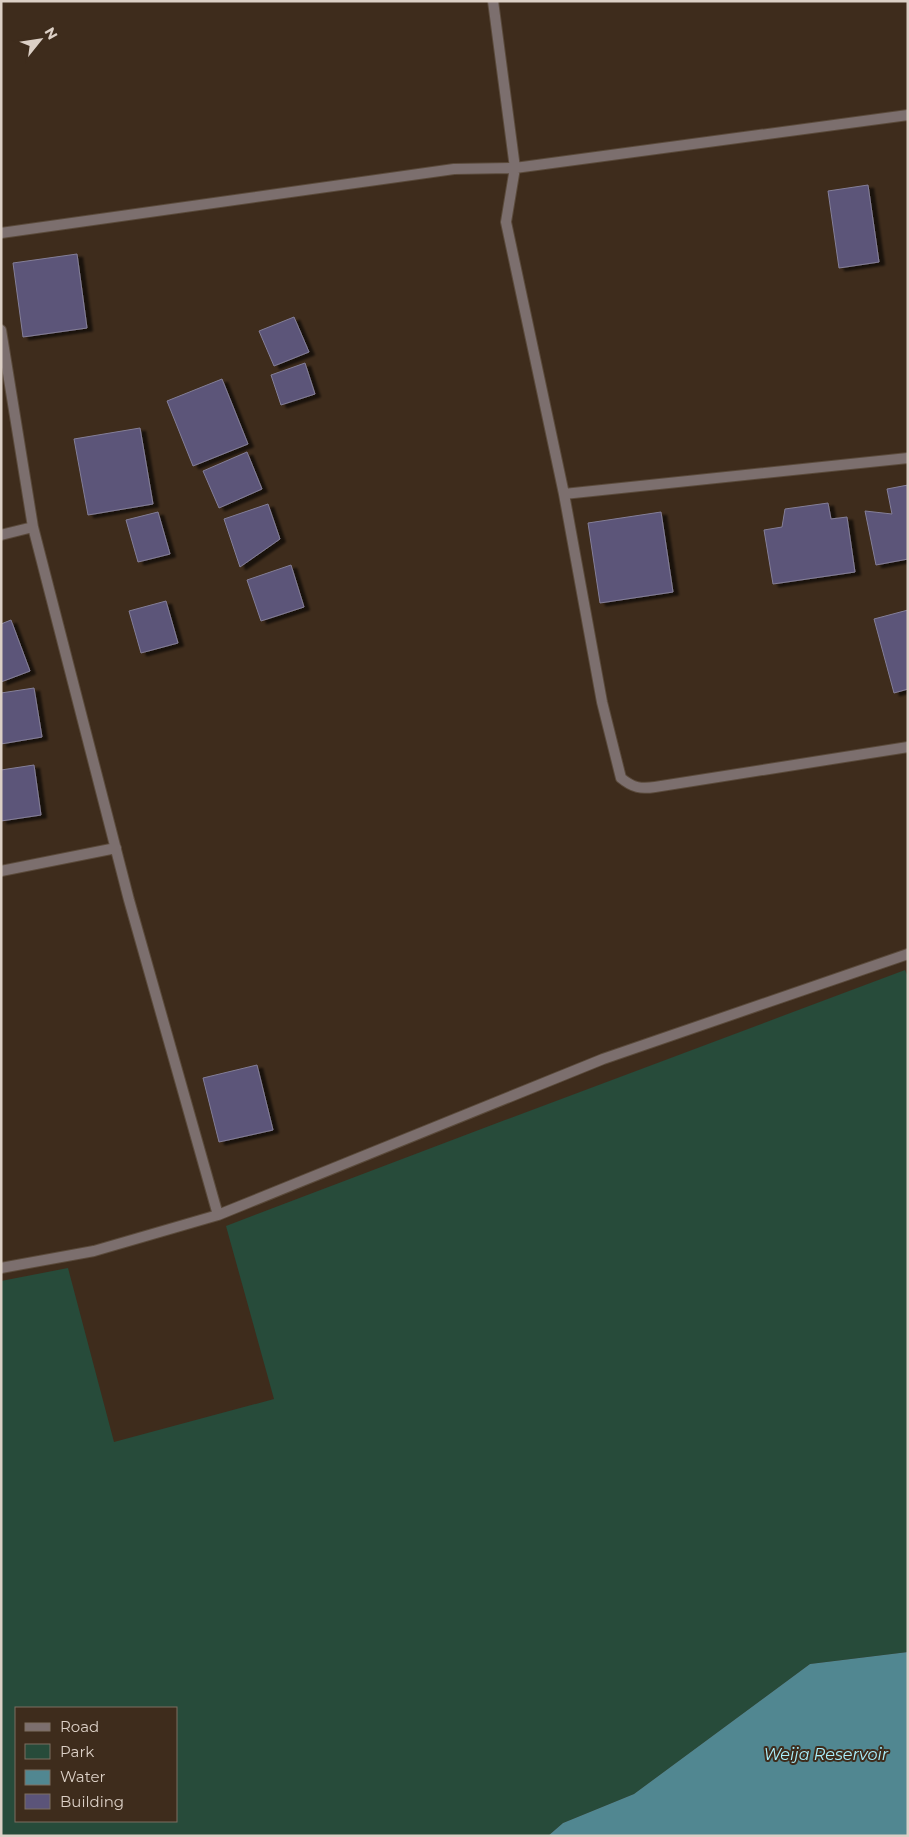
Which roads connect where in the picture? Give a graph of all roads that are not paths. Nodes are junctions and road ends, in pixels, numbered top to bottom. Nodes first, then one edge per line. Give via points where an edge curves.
1 (493, 1) edge
2 (908, 115) edge
3 (515, 168) junction
4 (1, 233) edge
5 (1, 330) edge
6 (908, 458) edge
7 (564, 494) junction
8 (33, 527) junction
9 (1, 535) edge
10 (908, 747) edge
11 (116, 848) junction
12 (1, 871) edge
13 (908, 954) edge
14 (218, 1215) junction
15 (1, 1268) edge

1 - 3 street
2 - 3 street
3 - 4 street via 454,169
3 - 7 street via 506,222
5 - 8 street
6 - 7 street
7 - 10 street via 602,702 621,778 631,786 643,789
8 - 9 street
8 - 11 street
11 - 12 street
11 - 14 street
13 - 14 street via 603,1059
14 - 15 street via 94,1251

